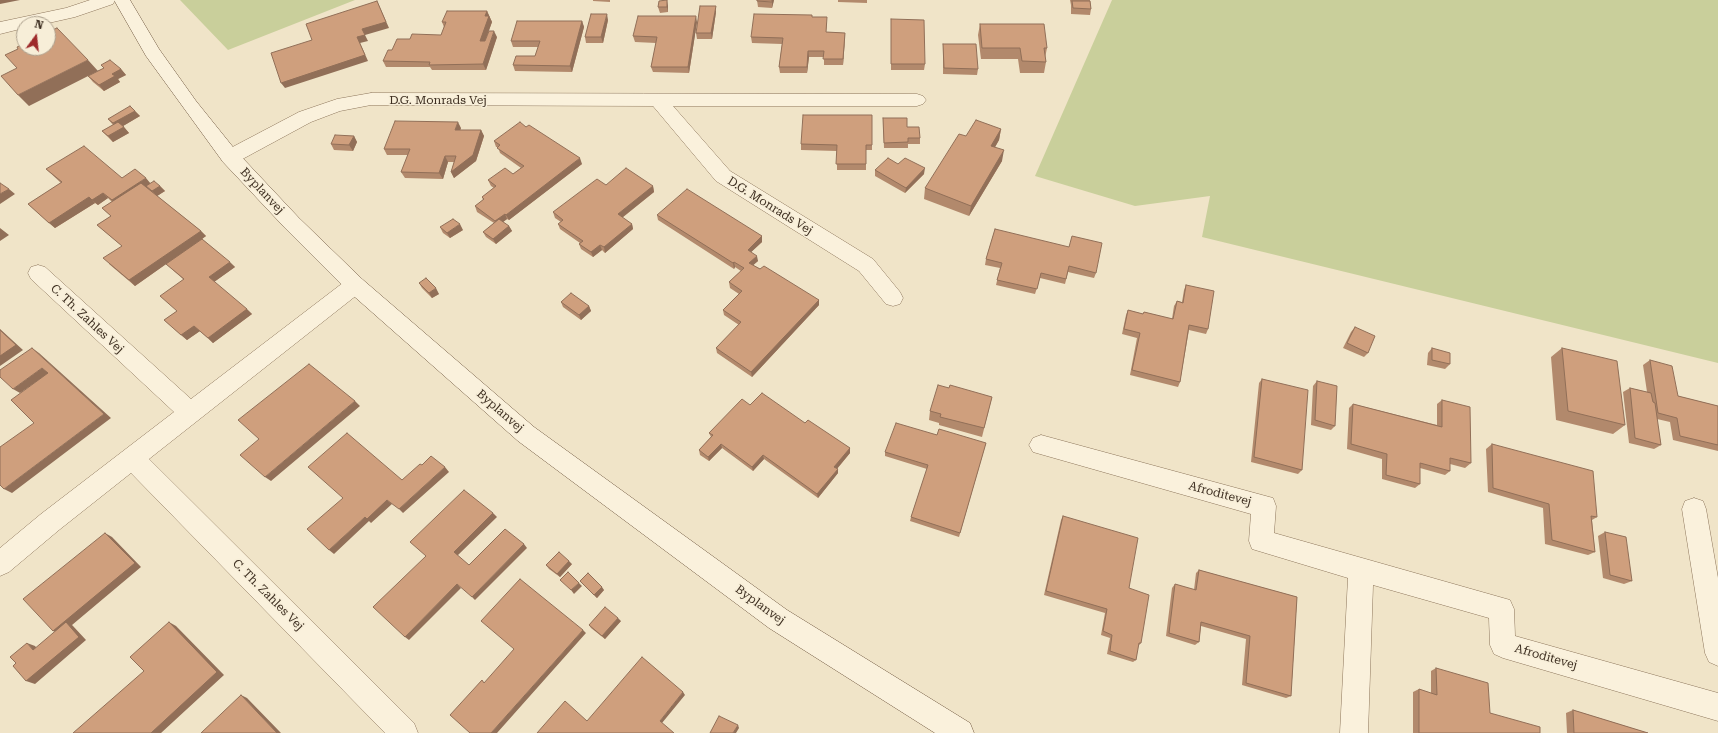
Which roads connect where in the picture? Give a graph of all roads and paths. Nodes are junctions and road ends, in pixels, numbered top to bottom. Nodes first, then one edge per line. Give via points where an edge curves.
1 (107, 0) edge
2 (122, 0) edge
3 (0, 28) edge
4 (658, 100) junction
5 (917, 100) dead end
6 (230, 157) junction
7 (38, 273) dead end
8 (355, 285) junction
9 (893, 298) dead end
10 (190, 413) junction
11 (1041, 445) dead end
12 (132, 458) junction
13 (1694, 509) dead end
14 (0, 564) edge
15 (1361, 570) junction
16 (1718, 653) edge
17 (1718, 707) edge
18 (404, 733) edge
19 (960, 733) edge
20 (1354, 733) edge

1 - 3 street via 69,13
2 - 6 street, Byplanvej via 152,52
4 - 5 street, D.G. Monrads Vej
4 - 6 street, D.G. Monrads Vej via 371,99 337,105 305,116
4 - 9 street, D.G. Monrads Vej via 723,176 866,265
6 - 8 street, Byplanvej
7 - 10 street, C. Th. Zahles Vej
8 - 10 street
8 - 19 street, Byplanvej via 532,438 778,619
10 - 12 street
11 - 15 street, Afroditevej via 1264,506 1261,541
12 - 14 street
12 - 18 street, C. Th. Zahles Vej
13 - 16 street
15 - 17 street, Afroditevej via 1501,609 1503,645
15 - 20 street

